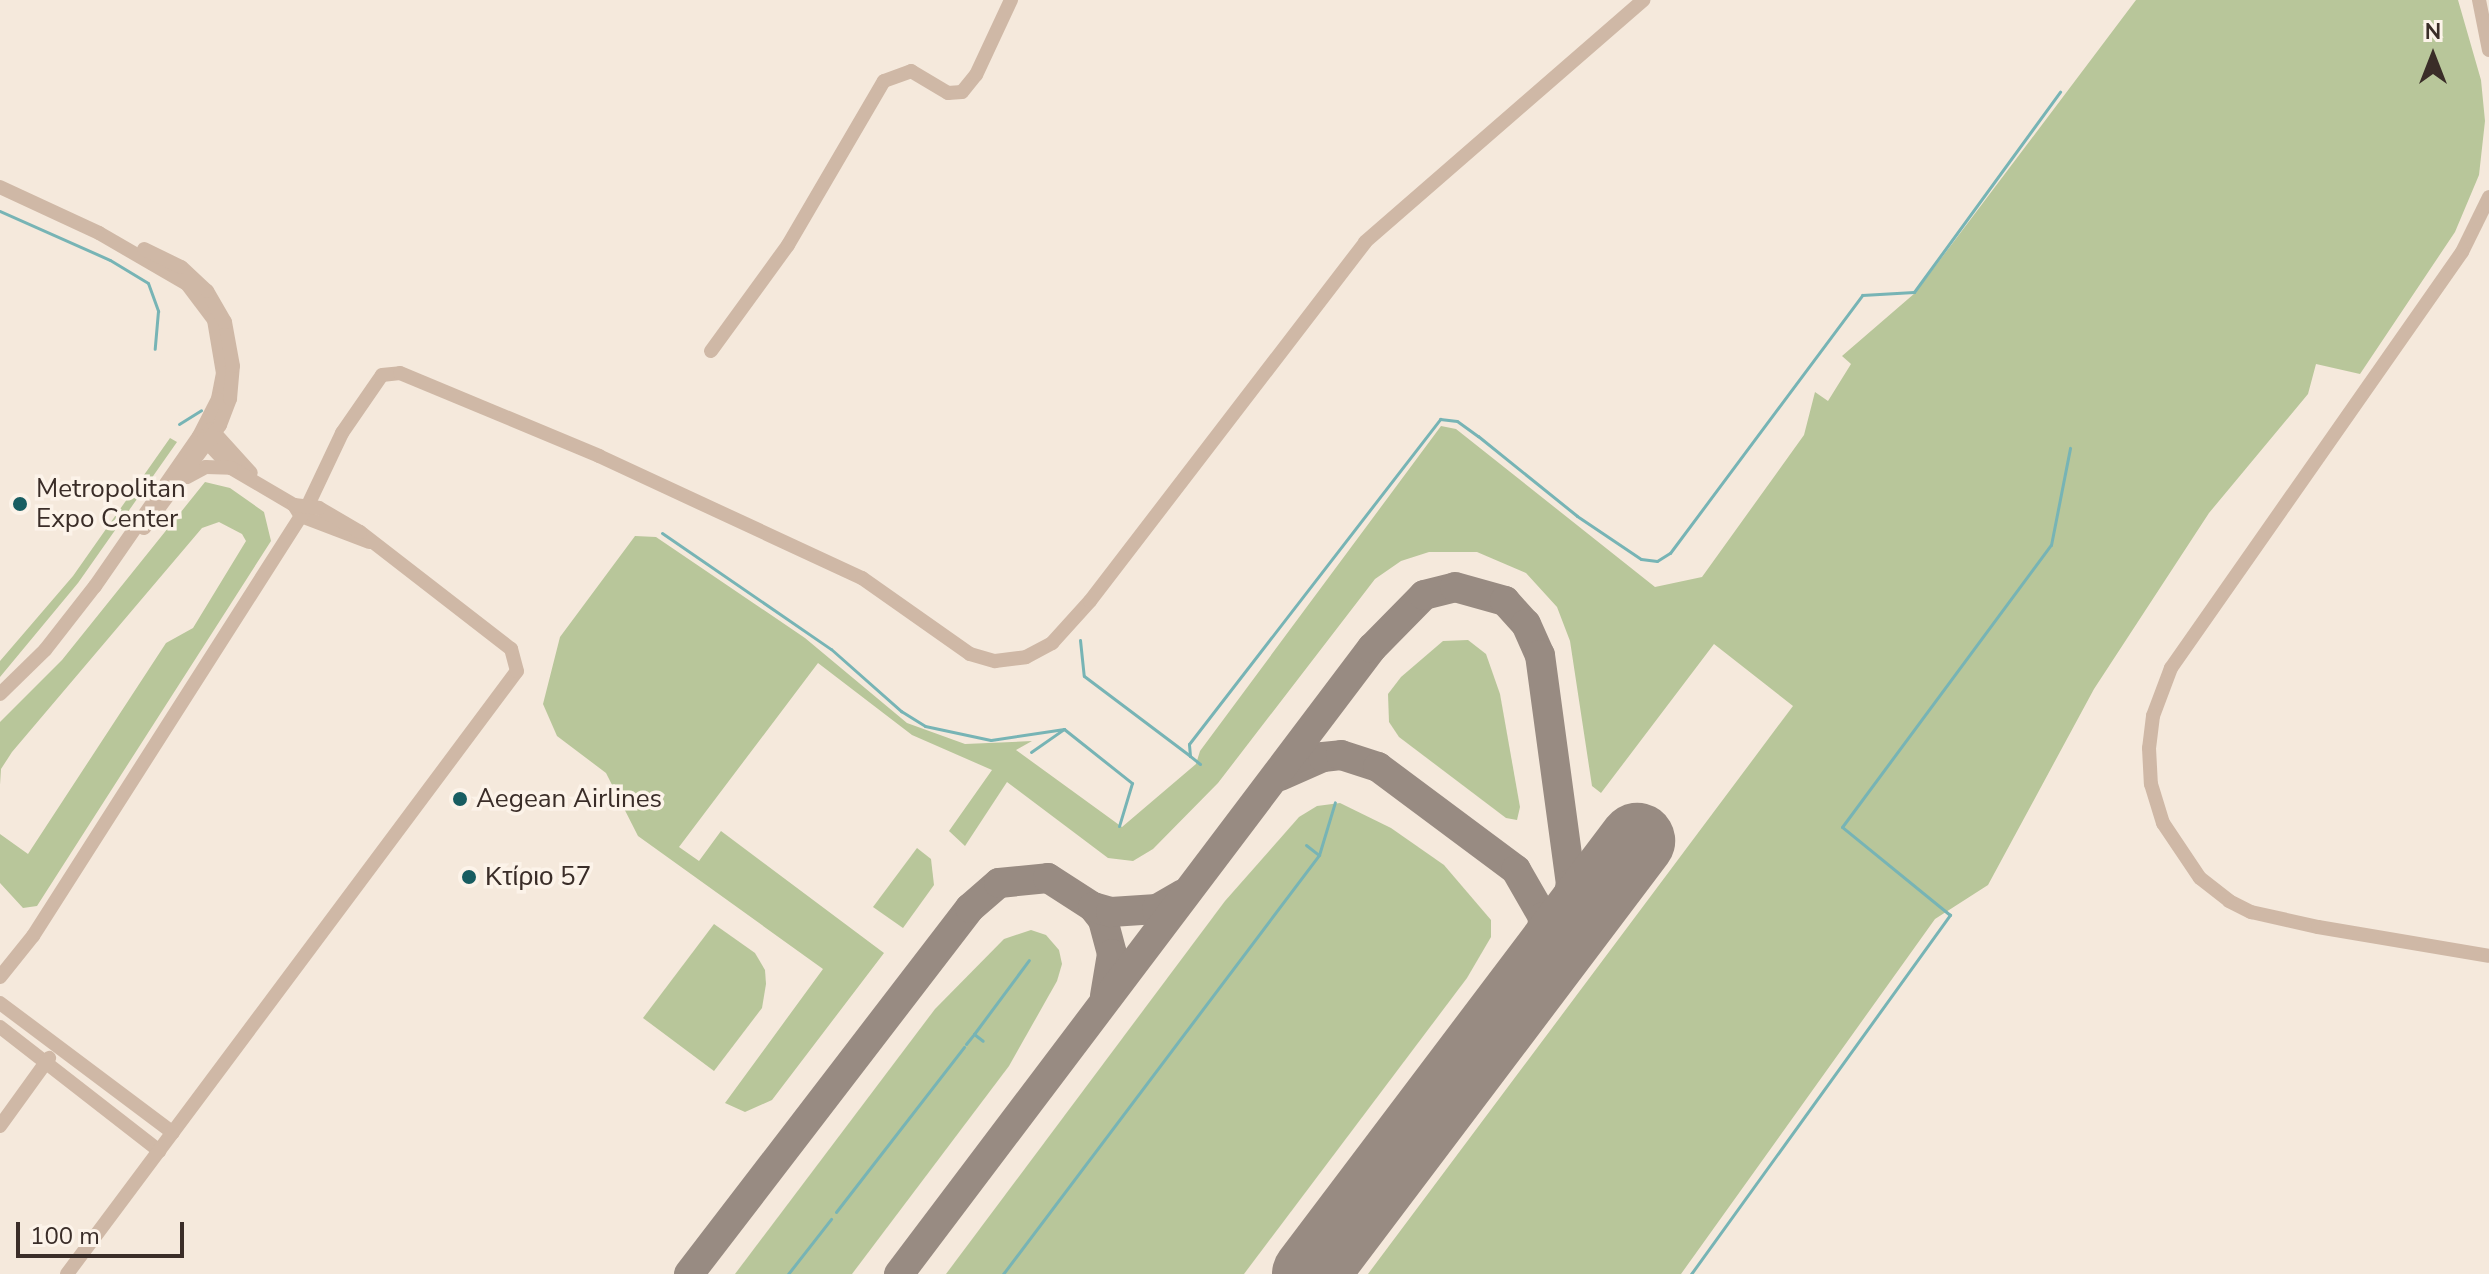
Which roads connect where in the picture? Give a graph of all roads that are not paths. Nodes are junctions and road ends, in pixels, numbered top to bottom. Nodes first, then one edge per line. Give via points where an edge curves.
1 (1011, 0) edge
2 (1643, 0) edge
3 (2479, 0) edge
4 (2489, 50) edge
5 (0, 187) edge
6 (2489, 197) edge
7 (711, 351) dead end
8 (207, 434) junction
9 (231, 468) junction
10 (180, 482) junction
11 (266, 487) junction
12 (301, 509) junction
13 (95, 586) junction
14 (0, 694) edge
15 (2489, 956) edge
16 (0, 977) edge
17 (0, 1003) edge
18 (0, 1027) edge
19 (57, 1047) junction
20 (45, 1063) junction
21 (0, 1126) edge
22 (173, 1133) junction
23 (159, 1151) junction
24 (67, 1274) edge

1 - 7 street via 976,75 962,92 948,93 911,71 899,71 884,81 788,245
2 - 12 street via 1365,242 1090,601 1034,654 1007,661 970,654 862,578 599,456 400,373 382,375 342,433
3 - 4 street
5 - 8 street via 181,267 214,300 230,335 233,366 230,399
6 - 15 street via 2462,252 2171,668 2153,716 2149,748 2151,784 2167,832 2200,878 2229,901 2251,912 2318,927
8 - 9 street
8 - 10 street
8 - 11 street
8 - 13 street
9 - 10 street via 206,467
9 - 11 street
10 - 13 street
11 - 12 street
12 - 16 street via 33,936
12 - 22 street via 344,522 511,649 517,671
13 - 14 street via 45,650
17 - 19 street
18 - 20 street
19 - 20 street
19 - 22 street
20 - 21 street
20 - 23 street
22 - 23 street
23 - 24 street

